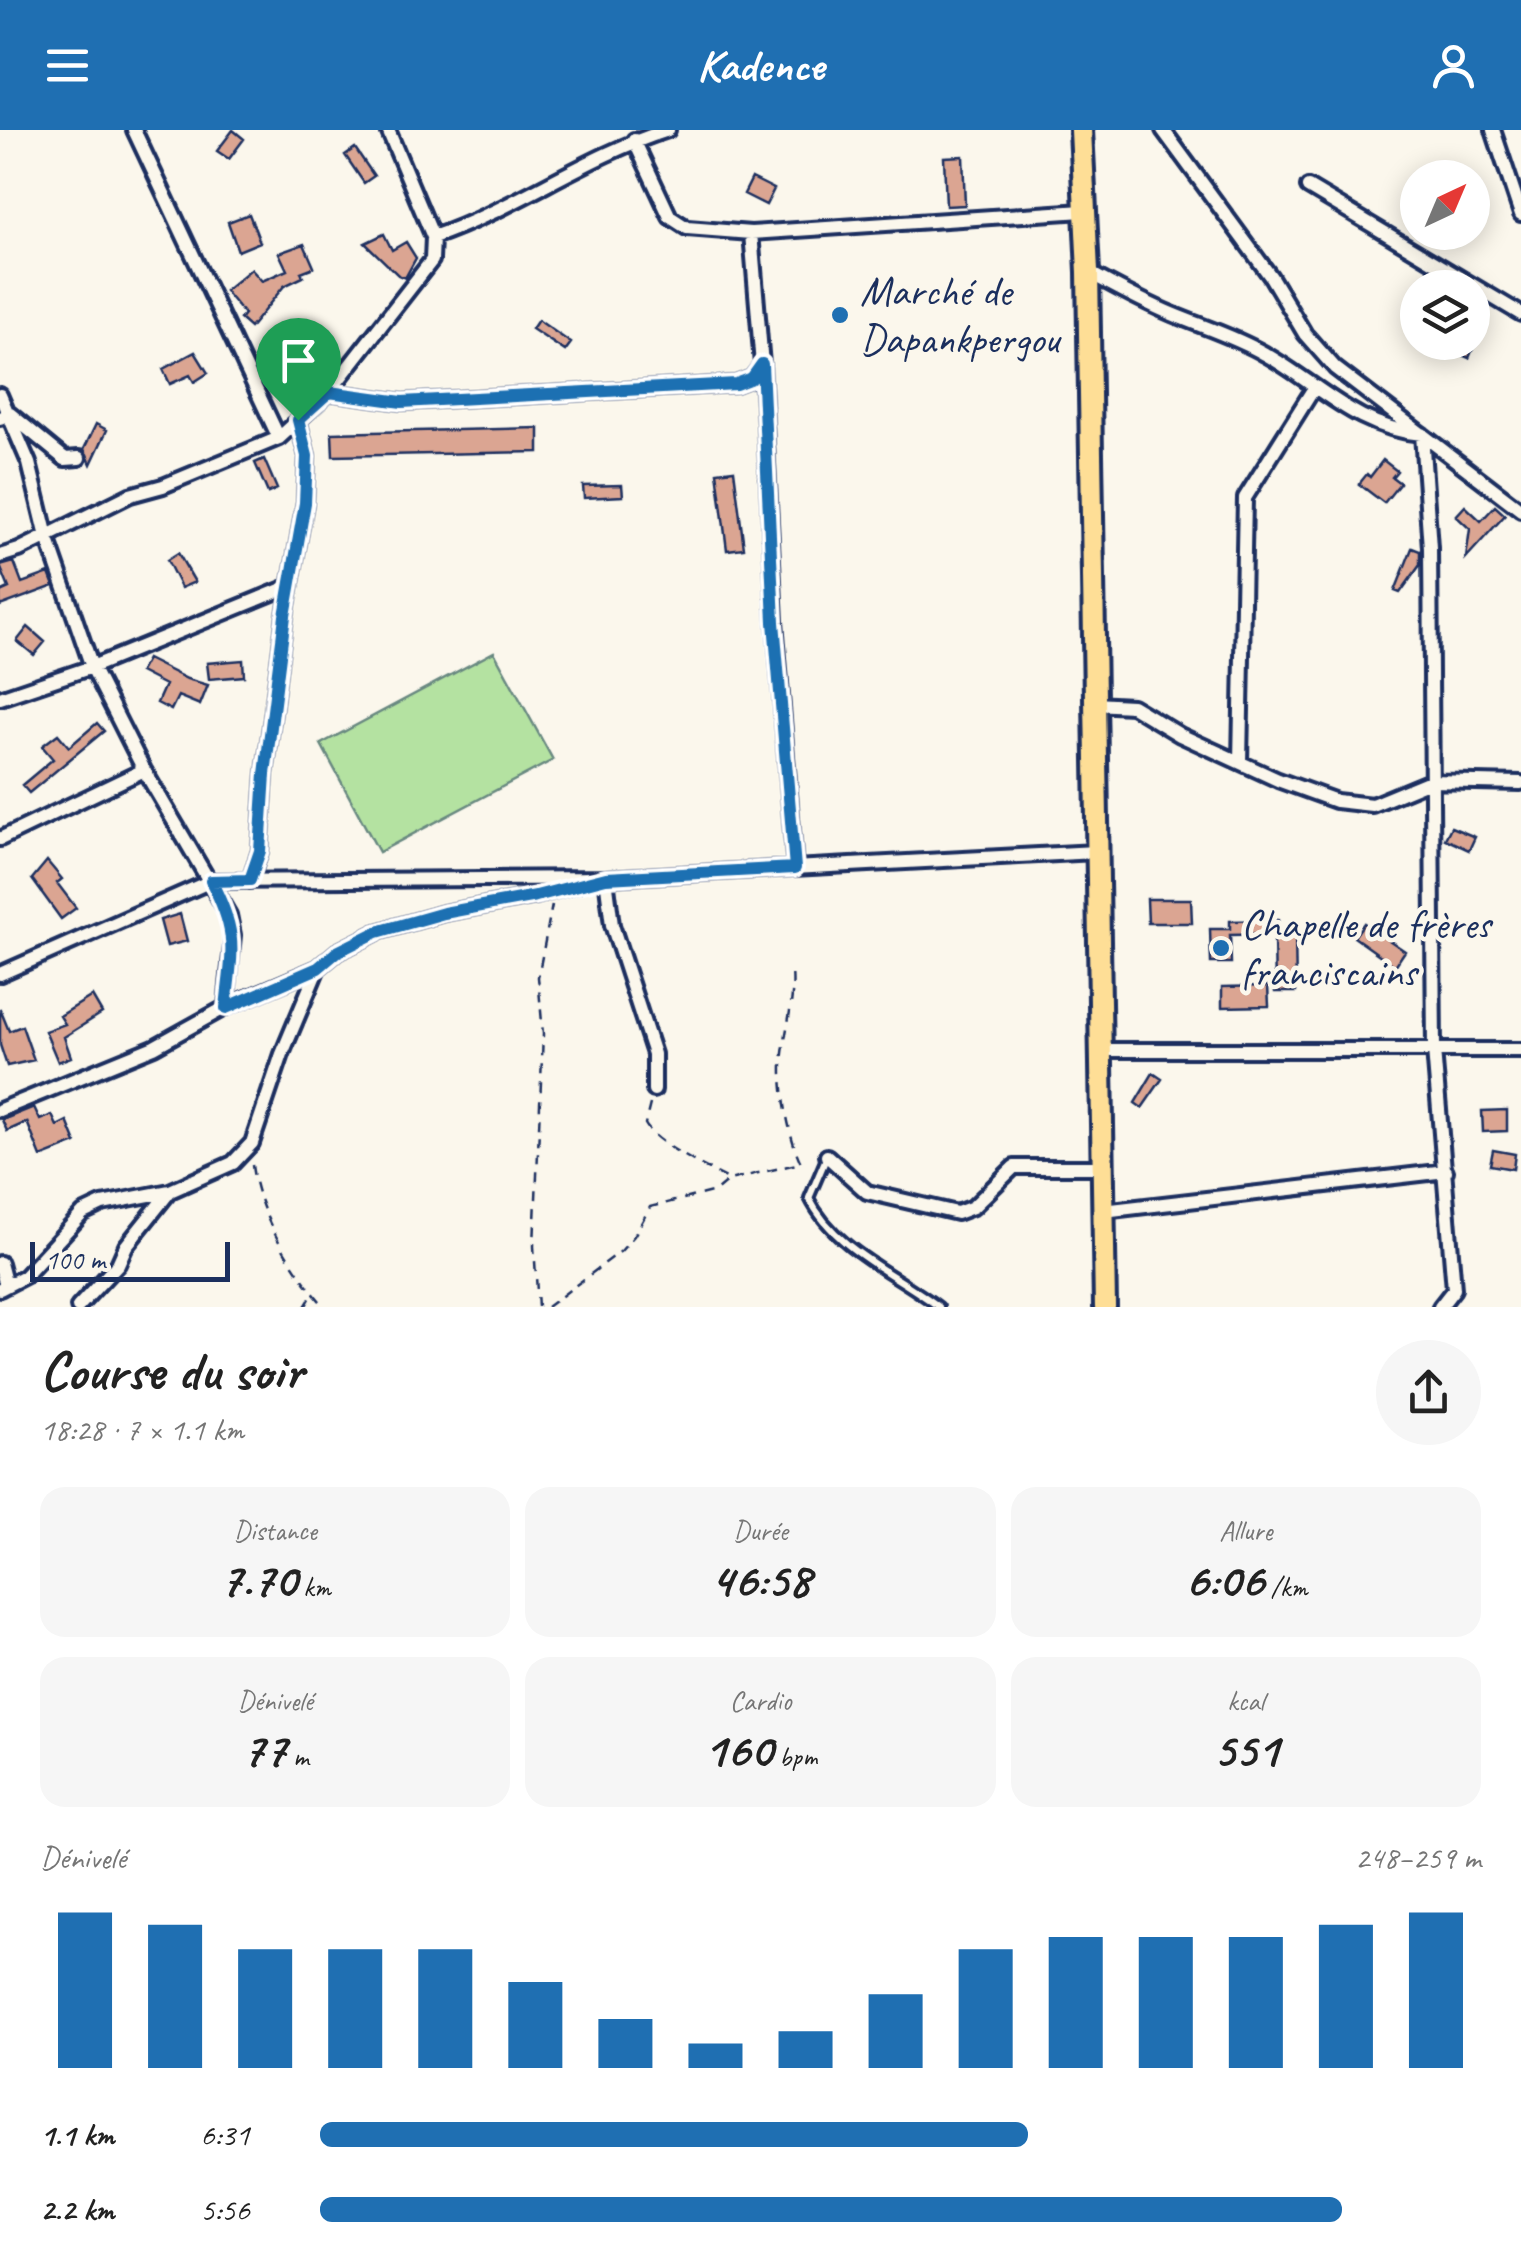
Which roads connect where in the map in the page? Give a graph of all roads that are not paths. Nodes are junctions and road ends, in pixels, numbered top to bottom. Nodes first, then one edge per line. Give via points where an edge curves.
1 (134, 130) edge
2 (388, 130) edge
3 (668, 130) edge
4 (1080, 130) edge
5 (1163, 130) edge
6 (1492, 130) edge
7 (634, 140) junction
8 (1308, 187) dead end
9 (1083, 211) junction
10 (1521, 214) edge
11 (751, 233) junction
12 (433, 238) junction
13 (1088, 272) junction
14 (1521, 314) edge
15 (762, 364) junction
16 (1314, 388) junction
17 (329, 392) junction
18 (0, 395) edge
19 (5, 416) edge
20 (298, 420) junction
21 (1422, 434) junction
22 (279, 438) junction
23 (80, 458) dead end
24 (1521, 510) edge
25 (47, 537) junction
26 (0, 556) edge
27 (290, 586) junction
28 (92, 667) junction
29 (0, 698) edge
30 (1094, 704) junction
31 (1240, 762) junction
32 (144, 770) junction
33 (1430, 781) junction
34 (1521, 783) edge
35 (0, 839) edge
36 (1096, 852) junction
37 (795, 868) junction
38 (606, 878) junction
39 (250, 880) junction
40 (211, 881) junction
41 (318, 968) junction
42 (0, 974) edge
43 (226, 1008) junction
44 (1100, 1050) junction
45 (1434, 1050) junction
46 (1521, 1050) edge
47 (654, 1090) road end
48 (0, 1110) edge
49 (827, 1156) joint
50 (1102, 1167) junction
51 (1446, 1171) junction
52 (170, 1190) junction
53 (1103, 1210) junction
54 (0, 1264) edge
55 (3, 1287) edge
56 (78, 1307) edge
57 (938, 1307) edge
58 (1105, 1307) edge
59 (1440, 1307) edge

1 - 22 street
2 - 12 street
3 - 7 street
4 - 9 main road
5 - 21 street via 1305,334 1335,368
6 - 10 street
7 - 11 street via 670,217 687,228
7 - 12 street
8 - 14 street
9 - 11 street
9 - 13 main road
11 - 15 street
12 - 17 street via 426,271
13 - 16 street via 1263,352
13 - 30 main road
15 - 17 street via 736,384 402,402
15 - 37 street
16 - 21 street via 1375,423
16 - 31 street via 1245,498
17 - 20 street
18 - 19 street
19 - 23 street via 66,459
19 - 25 street via 29,463
20 - 22 street
20 - 27 street via 307,456 305,503
21 - 24 street
21 - 33 street via 1430,548
22 - 25 street via 130,495
25 - 26 street
25 - 28 street
27 - 28 street
27 - 39 street via 260,851
28 - 29 street
28 - 32 street
30 - 31 street via 1132,706
30 - 36 main road
31 - 33 street via 1336,801 1372,806
32 - 35 street
32 - 40 street
33 - 34 street
33 - 45 street
36 - 37 street
36 - 44 main road
37 - 38 street
38 - 39 street
38 - 41 street via 377,932
38 - 47 street via 612,925 654,1054
39 - 40 street
40 - 42 street
40 - 43 street via 233,935
41 - 43 street
41 - 52 street via 252,1144 233,1163
43 - 48 street via 154,1047
44 - 45 street
44 - 50 main road
45 - 46 street
45 - 51 street
49 - 50 street via 868,1192 957,1213 973,1207 1014,1168
49 - 57 lane via 809,1198 818,1214 872,1263
50 - 53 main road
51 - 53 street
51 - 59 street via 1454,1289
52 - 55 street via 83,1214 25,1276
52 - 56 street
53 - 58 main road
54 - 55 street

